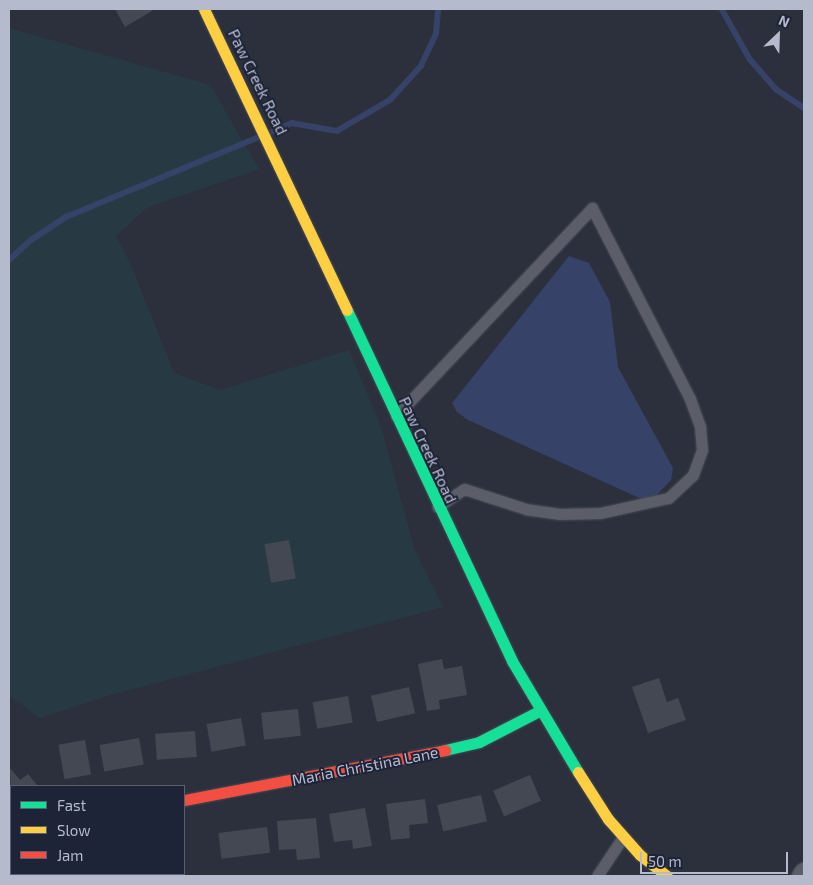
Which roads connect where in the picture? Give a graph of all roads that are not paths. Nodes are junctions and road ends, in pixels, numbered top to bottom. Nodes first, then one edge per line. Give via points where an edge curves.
1 (204, 9) edge
2 (394, 417) junction
3 (437, 507) junction
4 (539, 711) junction
5 (185, 800) edge
6 (623, 837) junction
7 (804, 873) edge
8 (598, 876) edge
9 (667, 876) edge
10 (802, 876) edge

1 - 2 street, Paw Creek Road via 277,158
2 - 3 street, Paw Creek Road
2 - 3 lane via 592,208 690,399 700,427 702,450 693,476 668,498 600,513 560,514 526,509 464,489
3 - 4 street, Paw Creek Road
4 - 5 street, Maria Christina Lane via 479,742 453,749
4 - 6 street, Paw Creek Road via 581,780
6 - 8 lane
6 - 9 street, Paw Creek Road
7 - 10 street

